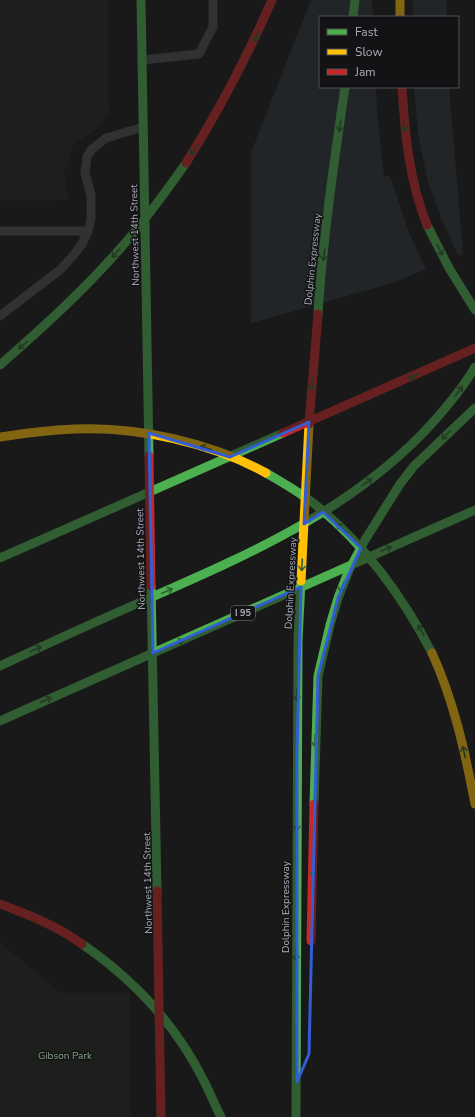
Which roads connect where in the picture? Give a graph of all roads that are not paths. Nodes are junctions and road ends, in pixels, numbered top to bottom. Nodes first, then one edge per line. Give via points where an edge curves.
1 (141, 0) edge
2 (212, 0) edge
3 (272, 0) edge
4 (355, 0) edge
5 (400, 0) edge
6 (353, 16) edge
7 (400, 16) edge
8 (142, 60) junction
9 (345, 88) edge
10 (402, 88) edge
11 (143, 127) junction
12 (0, 231) edge
13 (88, 231) junction
14 (475, 310) edge
15 (0, 316) edge
16 (475, 348) edge
17 (0, 365) edge
18 (475, 367) edge
19 (475, 408) edge
20 (0, 437) edge
21 (475, 510) edge
22 (0, 557) edge
23 (0, 666) edge
24 (0, 721) edge
25 (475, 804) edge
26 (0, 904) edge
27 (311, 949) dead end
28 (306, 1061) dead end
29 (297, 1082) junction
30 (161, 1117) edge
31 (221, 1117) edge
32 (296, 1117) edge

1 - 8 main road, Northwest 14th Street
2 - 8 lane via 213,27 199,54
3 -> 17 main road via 237,79 200,142 162,197 118,251 78,293
4 - 6 main road
5 - 7 main road
8 - 11 main road, Northwest 14th Street
9 -> 29 main road, Dolphin Expressway via 320,281 306,470 298,640
10 -> 14 main road via 403,116 416,192 440,250 455,280
11 - 13 lane via 106,138 91,150 87,157 85,173 92,205
11 - 30 main road, Northwest 14th Street
12 - 13 lane
13 - 15 lane via 79,248 61,269
16 -> 22 main road
23 -> 18 main road via 237,559 315,517 386,468 423,434 460,390
19 -> 27 main road via 414,466 400,484 349,570 336,605 318,676
25 -> 20 main road via 446,685 418,625 392,584 364,551 337,524 295,490 239,461 155,434 78,428 48,429
24 -> 21 main road, I 95
26 - 31 main road via 67,934 121,973 138,989 165,1019 196,1064
28 - 29 main road
29 - 32 main road, Dolphin Expressway

